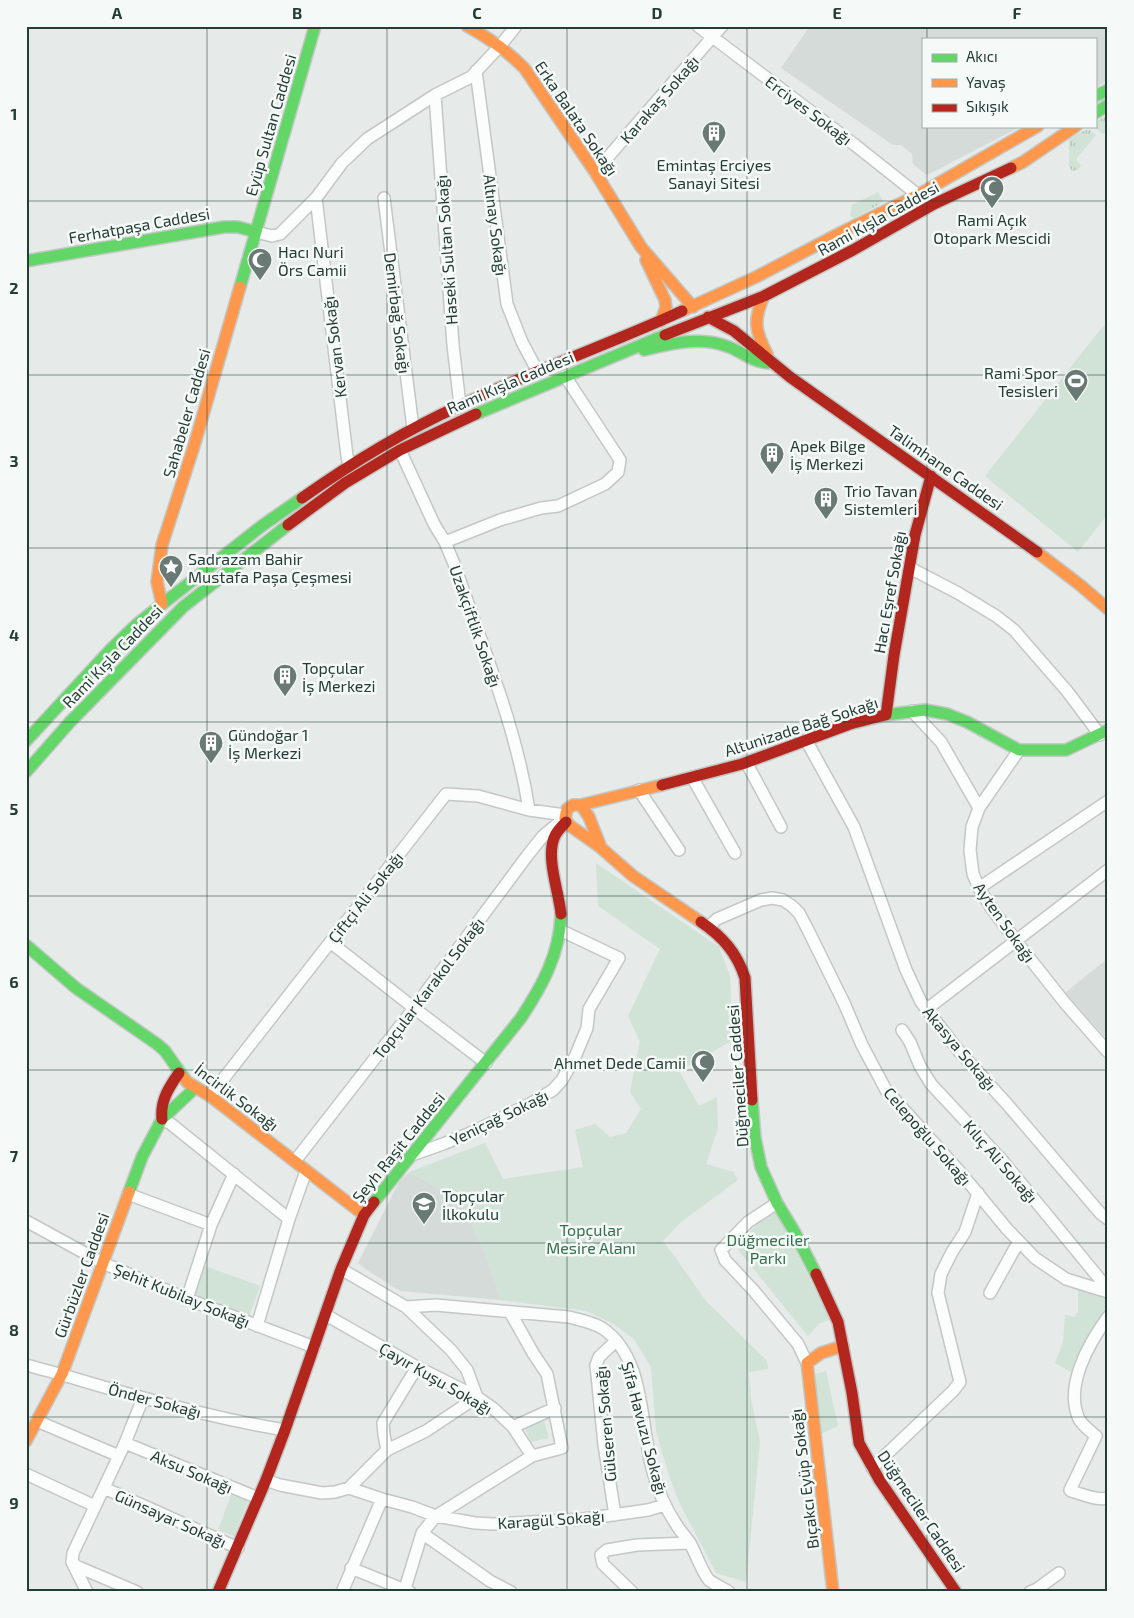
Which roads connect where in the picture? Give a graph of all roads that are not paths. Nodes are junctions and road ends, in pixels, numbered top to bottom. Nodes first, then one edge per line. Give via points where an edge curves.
1 (315, 26) edge
2 (467, 26) edge
3 (516, 26) edge
4 (698, 26) edge
5 (722, 26) edge
6 (713, 37) junction
7 (500, 46) junction
8 (476, 71) junction
9 (1108, 90) edge
10 (435, 95) junction
11 (1096, 96) edge
12 (1108, 105) edge
13 (1096, 112) edge
14 (1035, 128) edge
15 (1073, 128) edge
16 (595, 172) junction
17 (918, 195) junction
18 (316, 198) junction
19 (384, 198) dead end
20 (934, 204) junction
21 (256, 232) junction
22 (641, 247) junction
23 (26, 262) edge
24 (764, 296) junction
25 (693, 307) junction
26 (708, 318) junction
27 (661, 321) junction
28 (618, 354) junction
29 (772, 364) junction
30 (538, 372) junction
31 (566, 376) junction
32 (460, 405) junction
33 (413, 428) junction
34 (400, 450) junction
35 (349, 465) junction
36 (931, 476) junction
37 (445, 542) junction
38 (910, 568) junction
39 (162, 604) junction
40 (183, 607) junction
41 (1106, 607) edge
42 (912, 711) junction
43 (886, 715) junction
44 (34, 732) junction
45 (1104, 733) edge
46 (806, 740) junction
47 (26, 741) edge
48 (50, 745) junction
49 (1019, 750) junction
50 (746, 762) junction
51 (26, 772) edge
52 (692, 776) junction
53 (639, 790) junction
54 (615, 797) junction
55 (1108, 801) edge
56 (581, 805) junction
57 (979, 808) junction
58 (529, 810) junction
59 (588, 817) junction
60 (567, 821) junction
61 (781, 827) dead end
62 (600, 847) junction
63 (679, 850) dead end
64 (735, 852) dead end
65 (1108, 870) edge
66 (979, 888) junction
67 (708, 927) junction
68 (560, 930) junction
69 (1017, 940) junction
70 (330, 942) junction
71 (26, 945) edge
72 (414, 1008) junction
73 (927, 1009) junction
74 (902, 1030) dead end
75 (1108, 1052) edge
76 (486, 1063) junction
77 (179, 1073) junction
78 (194, 1088) junction
79 (210, 1096) junction
80 (162, 1119) junction
81 (412, 1154) junction
82 (295, 1161) junction
83 (306, 1171) junction
84 (234, 1174) junction
85 (978, 1193) junction
86 (128, 1194) junction
87 (777, 1203) junction
88 (364, 1215) junction
89 (289, 1219) junction
90 (1108, 1219) edge
91 (26, 1222) edge
92 (211, 1224) junction
93 (1018, 1241) junction
94 (103, 1263) junction
95 (340, 1269) junction
96 (1108, 1290) edge
97 (990, 1293) dead end
98 (186, 1299) junction
99 (406, 1307) junction
100 (510, 1312) junction
101 (326, 1315) junction
102 (1108, 1317) edge
103 (257, 1326) junction
104 (616, 1341) junction
105 (843, 1346) junction
106 (314, 1348) junction
107 (807, 1363) junction
108 (26, 1365) edge
109 (418, 1367) junction
110 (62, 1374) junction
111 (477, 1397) junction
112 (143, 1398) junction
113 (555, 1408) junction
114 (33, 1422) edge
115 (513, 1427) junction
116 (285, 1430) junction
117 (26, 1441) edge
118 (125, 1443) junction
119 (387, 1450) junction
120 (119, 1456) junction
121 (532, 1456) junction
122 (872, 1468) junction
123 (26, 1474) edge
124 (266, 1480) junction
125 (104, 1488) junction
126 (348, 1488) junction
127 (1107, 1497) edge
128 (258, 1498) junction
129 (382, 1499) junction
130 (665, 1504) junction
131 (95, 1506) junction
132 (615, 1514) junction
133 (436, 1516) junction
134 (422, 1533) junction
135 (690, 1543) junction
136 (238, 1548) junction
137 (72, 1562) junction
138 (351, 1568) junction
139 (1059, 1573) dead end
140 (708, 1579) junction
141 (406, 1591) edge
142 (87, 1592) edge
143 (137, 1592) edge
144 (218, 1592) edge
145 (342, 1592) edge
146 (511, 1592) edge
147 (632, 1592) edge
148 (714, 1592) edge
149 (729, 1592) edge
150 (833, 1592) edge
151 (956, 1592) edge
152 (1030, 1592) edge

1 - 21 street, Eyüp Sultan Caddesi
2 - 7 street, Erka Balata Sokağı
3 - 7 street
4 - 6 street, Erciyes Sokağı
5 - 6 street, Karakaş Sokağı
6 - 16 street, Karakaş Sokağı
6 - 17 street, Erciyes Sokağı
7 - 8 street
7 - 16 street, Erka Balata Sokağı via 525,69
8 - 10 street via 465,81
8 - 30 street, Altınay Sokağı via 507,304
9 - 11 street
10 - 18 street via 367,139 342,163
10 - 32 street, Haseki Sultan Sokağı
12 - 13 street
14 - 17 street, Rami Kışla Caddesi
15 - 20 street, Rami Kışla Caddesi via 1023,162
16 - 22 street, Erka Balata Sokağı
17 - 20 street
17 - 25 street, Rami Kışla Caddesi
18 - 21 street via 280,234 272,236
18 - 35 street, Kervan Sokağı
19 - 33 street, Demirbağ Sokağı
20 - 24 street, Rami Kışla Caddesi
21 - 23 street, Ferhatpaşa Caddesi via 238,227 224,228
21 - 39 street, Sahabeler Caddesi via 162,545 157,582
22 - 25 street, Erka Balata Sokağı
22 - 27 street, Erka Balata Sokağı via 665,300
24 - 26 street, Rami Kışla Caddesi
24 - 29 street via 755,324
25 - 26 street, Erka Balata Sokağı
25 - 27 street, Rami Kışla Caddesi
26 - 28 street, Rami Kışla Caddesi
26 - 29 street, Talimhane Caddesi via 726,326
27 - 30 street, Rami Kışla Caddesi
28 - 29 street, Talimhane Caddesi via 677,343 710,342
28 - 31 street, Rami Kışla Caddesi
29 - 36 street, Talimhane Caddesi
30 - 32 street, Rami Kışla Caddesi
31 - 34 street, Rami Kışla Caddesi
31 - 37 street via 620,460 618,472 605,484 558,506 500,520
32 - 33 street, Rami Kışla Caddesi
33 - 35 street, Rami Kışla Caddesi
34 - 37 street, Uzakçiftlik Sokağı
34 - 40 street, Rami Kışla Caddesi via 344,483
35 - 39 street, Rami Kışla Caddesi via 263,525
36 - 38 street, Hacı Eşref Sokağı
36 - 41 street, Talimhane Caddesi via 1033,549
37 - 58 street, Uzakçiftlik Sokağı via 512,731
38 - 43 street, Hacı Eşref Sokağı
38 - 45 street via 958,593 1014,630
39 - 40 street
39 - 44 street, Rami Kışla Caddesi via 112,648
40 - 48 street, Rami Kışla Caddesi
42 - 43 street, Altunizade Bağ Sokağı
42 - 49 street, Altunizade Bağ Sokağı via 947,714
42 - 57 street via 941,742
43 - 46 street, Altunizade Bağ Sokağı
44 - 47 street, Rami Kışla Caddesi
44 - 48 street via 48,738
45 - 49 street, Altunizade Bağ Sokağı via 1066,750
46 - 50 street, Altunizade Bağ Sokağı
46 - 73 street, Akasya Sokağı via 854,827 906,970
48 - 51 street, Rami Kışla Caddesi
49 - 57 street, Ayten Sokağı
50 - 52 street, Altunizade Bağ Sokağı
50 - 61 street
52 - 53 street, Altunizade Bağ Sokağı
52 - 64 street
53 - 54 street, Altunizade Bağ Sokağı
53 - 63 street
54 - 56 street, Altunizade Bağ Sokağı
54 - 59 street
55 - 66 street
56 - 59 street via 587,810
56 - 60 street via 567,809
57 - 66 street, Ayten Sokağı via 972,827 970,850 973,874
58 - 60 street, Çiftçi Ali Sokağı
58 - 70 street, Çiftçi Ali Sokağı via 478,796 446,794
59 - 60 street via 580,826
59 - 62 street
60 - 62 street, Düğmeciler Caddesi
60 - 68 street, Şeyh Raşit Caddesi via 553,839 551,850 562,911
60 - 72 street, Topçular Karakol Sokağı via 543,836
62 - 67 street, Düğmeciler Caddesi via 633,876
65 - 69 street
66 - 69 street, Ayten Sokağı
67 - 85 street, Celepoğlu Sokağı via 761,900 783,900 792,906 807,928 886,1090
67 - 87 street, Düğmeciler Caddesi via 731,948 745,978 755,1138 760,1167
68 - 76 street, Şeyh Raşit Caddesi via 553,962 543,985
68 - 81 street, Yeniçağ Sokağı via 619,958 589,1009 587,1028 562,1080 553,1090 530,1104 473,1132
69 - 73 street
69 - 75 street, Ayten Sokağı
70 - 72 street
70 - 79 street, Çiftçi Ali Sokağı
71 - 77 street, İncirlik Sokağı via 76,988 157,1044
72 - 76 street
72 - 82 street, Topçular Karakol Sokağı
73 - 90 street, Akasya Sokağı via 978,1073
74 - 96 street, Kılıç Ali Sokağı via 931,1084 1000,1159
76 - 81 street, Şeyh Raşit Caddesi
77 - 78 street, İncirlik Sokağı
77 - 80 street via 163,1100
78 - 79 street, İncirlik Sokağı
78 - 80 street
79 - 82 street, İncirlik Sokağı
80 - 84 street
80 - 86 street, Gürbüzler Caddesi via 142,1157
81 - 88 street, Şeyh Raşit Caddesi
82 - 83 street, İncirlik Sokağı
83 - 88 street, İncirlik Sokağı
83 - 89 street
84 - 89 street
84 - 92 street
85 - 93 street, Celepoğlu Sokağı
85 - 122 street via 965,1232 941,1274 938,1293 960,1382
86 - 92 street
86 - 94 street, Gürbüzler Caddesi
87 - 105 street, Düğmeciler Caddesi via 831,1305
87 - 107 street, Bıçakcı Eyüp Sokağı via 748,1222 722,1250 725,1260 798,1344
88 - 95 street, Şeyh Raşit Caddesi
89 - 103 street
91 - 94 street, Şehit Kubilay Sokağı
92 - 98 street
93 - 96 street, Celepoğlu Sokağı via 1035,1258 1066,1278
93 - 97 street
94 - 98 street, Şehit Kubilay Sokağı
94 - 110 street, Gürbüzler Caddesi
95 - 99 street
95 - 101 street, Şeyh Raşit Caddesi
98 - 103 street, Şehit Kubilay Sokağı
99 - 100 street, Şifa Havuzu Sokağı via 436,1305
99 - 111 street via 452,1350 467,1370
100 - 104 street, Şifa Havuzu Sokağı via 569,1317 602,1329
100 - 113 street via 547,1374
101 - 106 street, Şeyh Raşit Caddesi
101 - 109 street, Çayır Kuşu Sokağı
102 - 127 street via 1089,1347 1075,1382 1079,1419 1096,1436 1070,1490 1104,1500
103 - 106 street, Şehit Kubilay Sokağı
104 - 130 street, Şifa Havuzu Sokağı via 624,1350 633,1372 652,1470
104 - 132 street, Gülseren Sokağı via 599,1357 596,1365
105 - 107 street via 821,1353
105 - 122 street, Düğmeciler Caddesi via 859,1443
106 - 116 street, Şeyh Raşit Caddesi
107 - 150 street, Bıçakcı Eyüp Sokağı
108 - 110 street, Önder Sokağı
109 - 111 street, Çayır Kuşu Sokağı
109 - 119 street via 383,1423
110 - 112 street, Önder Sokağı
110 - 114 street, Gürbüzler Caddesi
111 - 115 street, Çayır Kuşu Sokağı
111 - 119 street via 426,1431
112 - 116 street, Önder Sokağı
112 - 118 street
113 - 115 street
113 - 121 street via 562,1448
114 - 117 street, Gürbüzler Caddesi
114 - 120 street
115 - 121 street, Çayır Kuşu Sokağı
116 - 124 street, Şeyh Raşit Caddesi
118 - 120 street
118 - 128 street, Aksu Sokağı
119 - 126 street
120 - 125 street
121 - 133 street
122 - 151 street, Düğmeciler Caddesi
123 - 131 street
124 - 126 street via 322,1493
124 - 128 street, Şeyh Raşit Caddesi
125 - 131 street
125 - 136 street, Günsayar Sokağı
126 - 129 street, Karagül Sokağı
128 - 136 street, Şeyh Raşit Caddesi
129 - 133 street, Karagül Sokağı
129 - 138 street
130 - 132 street, Karagül Sokağı via 648,1510
130 - 135 street, Şifa Havuzu Sokağı
131 - 137 street
132 - 133 street, Karagül Sokağı via 493,1524
133 - 134 street
134 - 141 street
134 - 146 street
135 - 140 street, Şifa Havuzu Sokağı
135 - 147 street via 637,1545 604,1552 601,1555 603,1564
136 - 144 street, Şeyh Raşit Caddesi
137 - 142 street
137 - 143 street
138 - 141 street
138 - 145 street
139 - 152 street
140 - 148 street, Şifa Havuzu Sokağı
140 - 149 street

